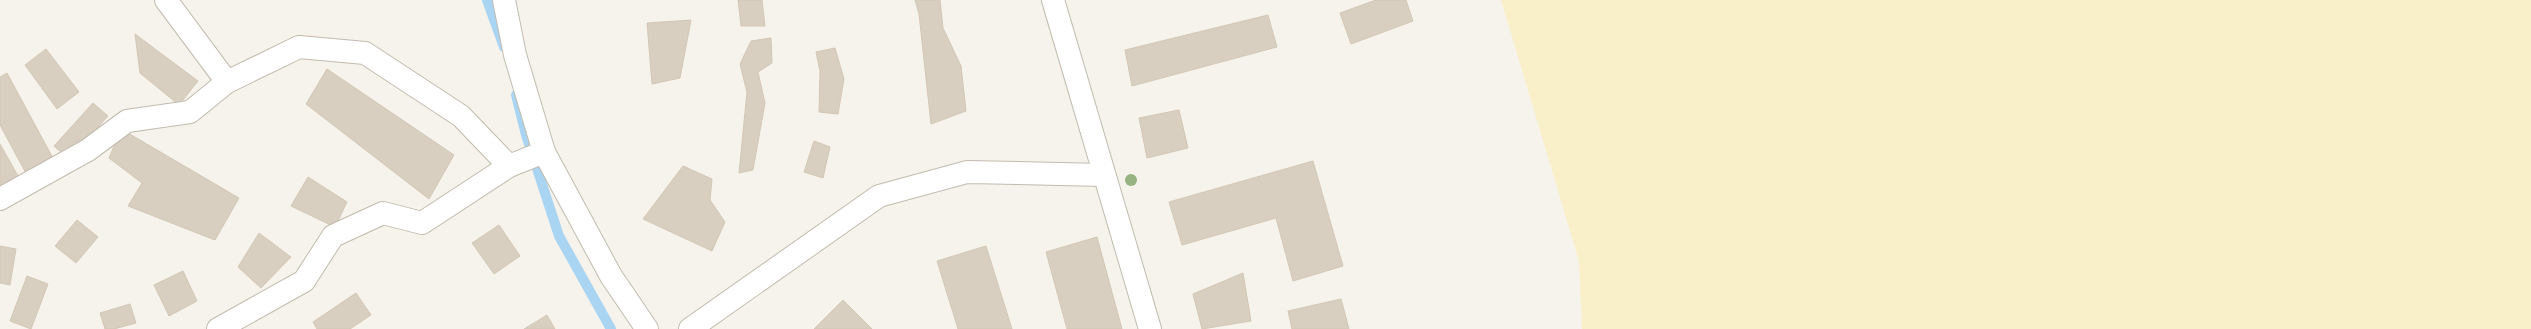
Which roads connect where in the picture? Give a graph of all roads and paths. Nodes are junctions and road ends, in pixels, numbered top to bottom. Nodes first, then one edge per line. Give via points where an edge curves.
1 (166, 0) edge
2 (504, 0) edge
3 (1053, 0) edge
4 (227, 82) junction
5 (544, 152) junction
6 (509, 166) junction
7 (1104, 175) junction
8 (0, 199) edge
9 (218, 329) edge
10 (647, 329) edge
11 (690, 329) edge
12 (1150, 329) edge

1 - 4 street
2 - 5 street via 516,55
3 - 7 street
4 - 6 street via 299,47 365,53 461,116
4 - 8 street via 190,112 127,120 88,150
5 - 6 street
5 - 10 street via 611,276
6 - 9 street via 422,223 384,213 333,236 304,281
7 - 11 street via 967,172 879,196
7 - 12 street

